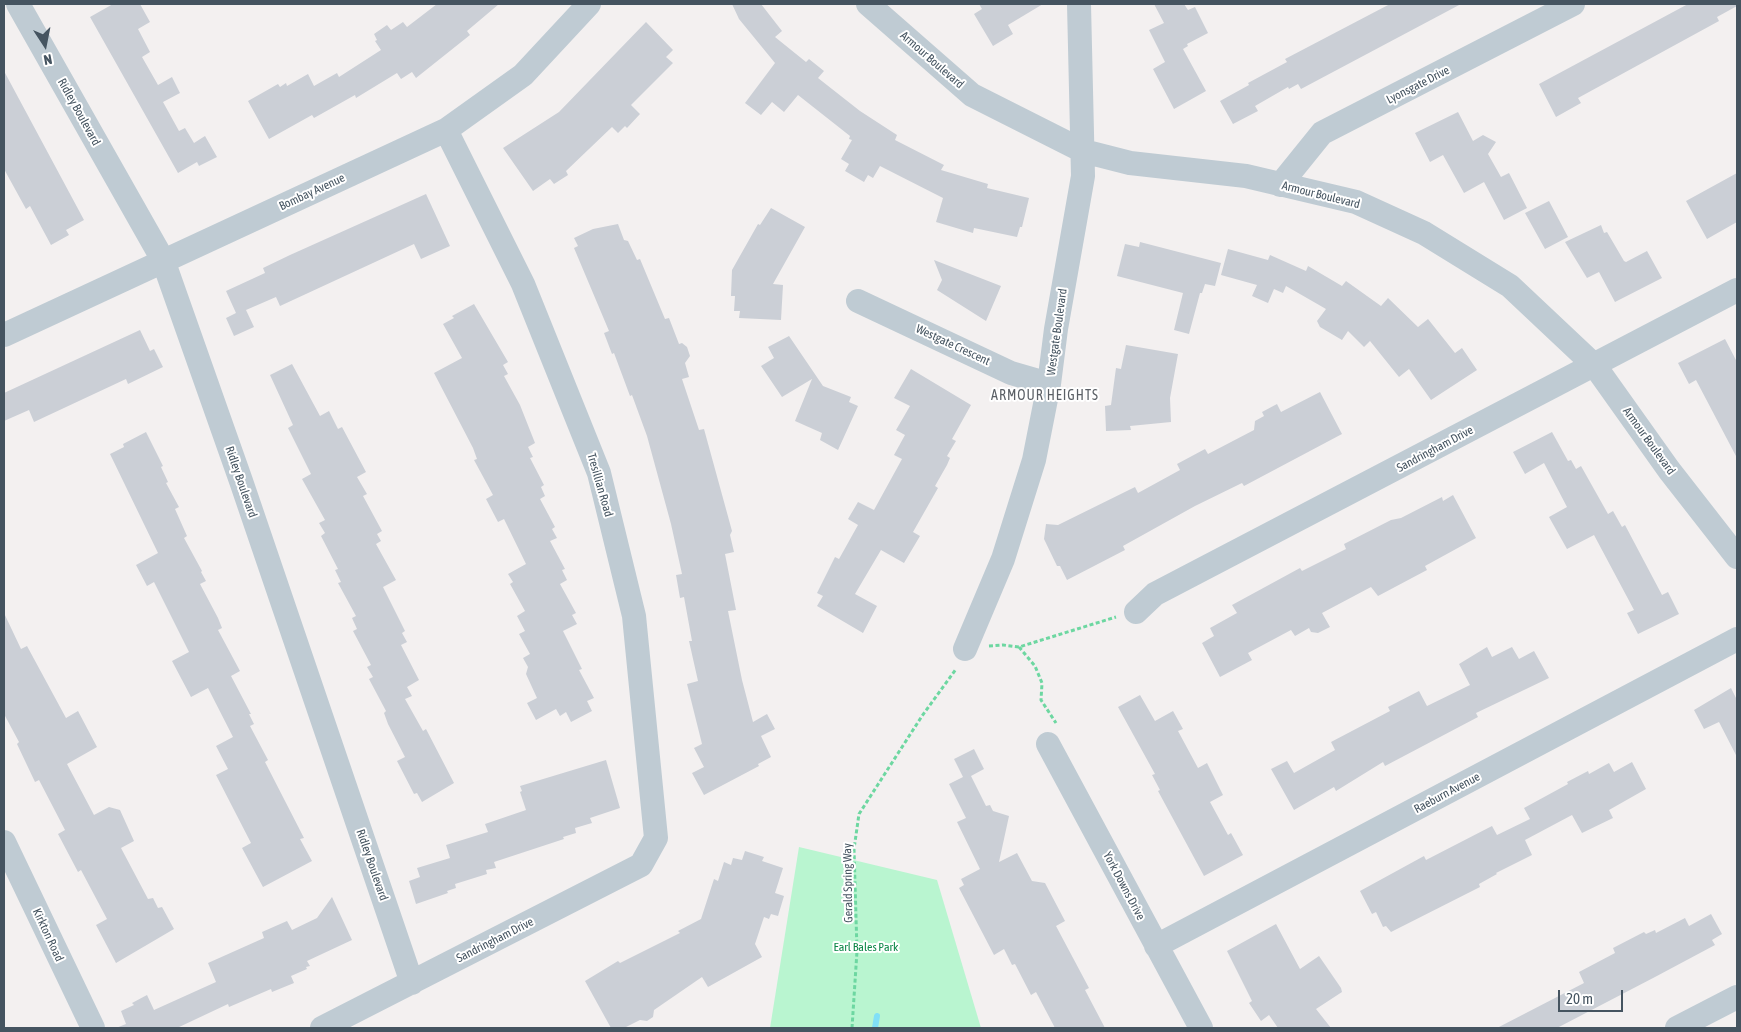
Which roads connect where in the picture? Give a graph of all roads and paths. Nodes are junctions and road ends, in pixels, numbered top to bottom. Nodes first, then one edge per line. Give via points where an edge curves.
1 (18, 4) edge
2 (589, 4) edge
3 (868, 4) edge
4 (1079, 4) edge
5 (1573, 4) edge
6 (446, 130) junction
7 (1083, 151) junction
8 (1280, 185) junction
9 (163, 260) junction
10 (1737, 290) edge
11 (858, 301) dead end
12 (4, 334) edge
13 (1595, 366) junction
14 (1049, 384) junction
15 (1737, 557) edge
16 (1136, 612) joint
17 (1737, 639) edge
18 (1019, 647) junction
19 (965, 649) junction
20 (1048, 744) joint
21 (656, 838) joint
22 (4, 842) edge
23 (1156, 946) junction
24 (412, 983) junction
25 (1737, 997) edge
26 (92, 1028) edge
27 (322, 1028) edge
28 (852, 1028) edge
29 (1201, 1028) edge
30 (1677, 1028) edge

1 - 9 street, Ridley Boulevard
2 - 6 street, Bombay Avenue via 523,76
3 - 7 street, Armour Boulevard via 972,95
4 - 7 street, Westgate Boulevard
5 - 8 street, Lyonsgate Drive via 1322,134
6 - 9 street, Bombay Avenue
6 - 21 street, Tresillian Road via 523,284 599,473 634,616
7 - 8 street, Armour Boulevard via 1130,163 1246,176
7 - 14 street, Westgate Boulevard via 1083,176
8 - 13 street, Armour Boulevard via 1356,202 1424,232 1510,286
9 - 12 street, Bombay Avenue
9 - 24 street, Ridley Boulevard
10 - 13 street, Sandringham Drive
11 - 14 street, Westgate Crescent via 1012,373
13 - 15 street, Armour Boulevard
13 - 16 street, Sandringham Drive via 1155,594
14 - 19 street, Westgate Boulevard via 1034,460 1006,550
16 - 18 path
17 - 23 street, Raeburn Avenue
18 - 19 path via 1003,645
18 - 20 path via 1035,666 1042,682 1042,700 1057,725
19 - 28 path, Gerald Spring Way via 956,670 859,814 854,849 857,951
20 - 23 street, York Downs Drive
21 - 24 street, Sandringham Drive via 641,865
22 - 26 street, Kirkton Road
23 - 29 street, York Downs Drive
24 - 27 street, Sandringham Drive
25 - 30 street

